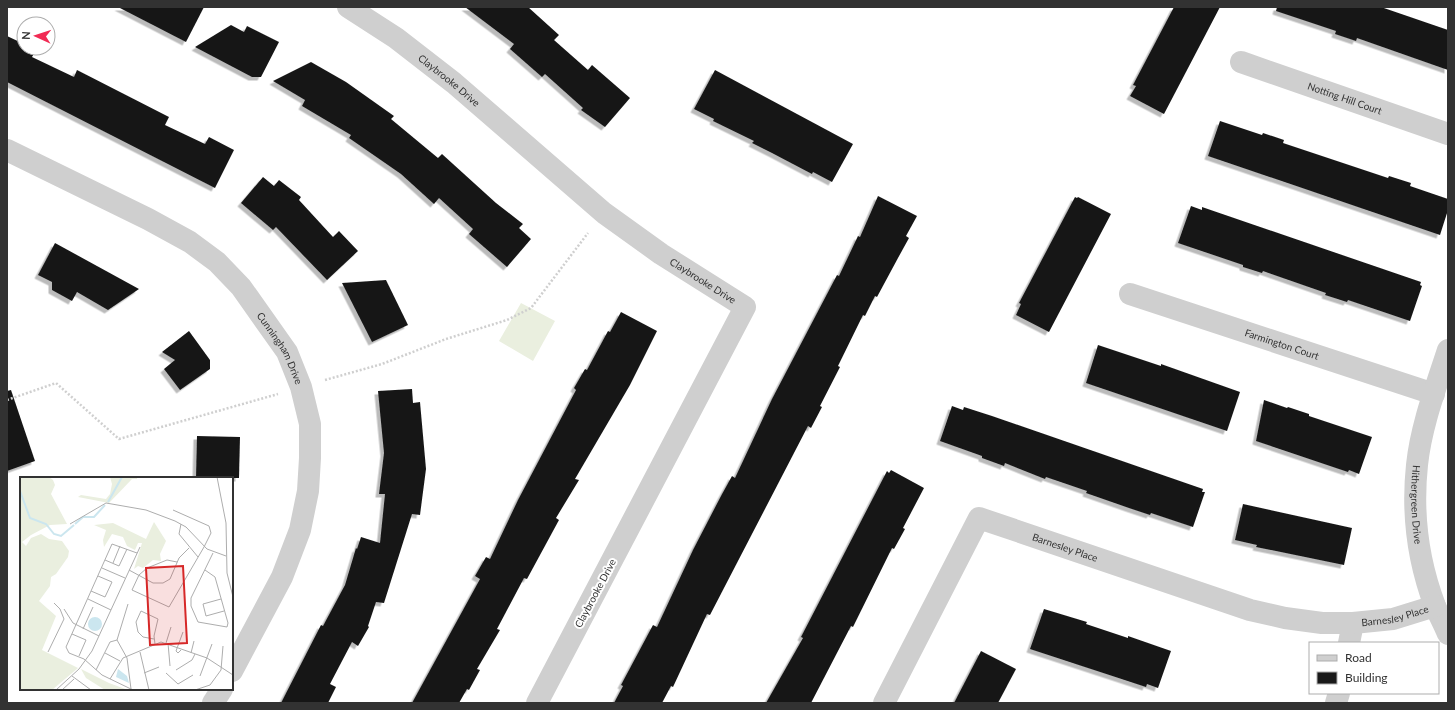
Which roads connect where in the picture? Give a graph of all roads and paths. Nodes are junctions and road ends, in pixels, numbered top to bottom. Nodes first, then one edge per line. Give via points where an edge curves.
1 (348, 7) edge
2 (1241, 62) dead end
3 (1448, 134) edge
4 (7, 150) edge
5 (604, 213) junction
6 (1130, 294) dead end
7 (1446, 361) edge
8 (301, 387) junction
9 (1434, 394) junction
10 (7, 400) edge
11 (1435, 606) junction
12 (1351, 633) edge
13 (1448, 634) edge
14 (233, 669) edge
15 (221, 690) edge
16 (213, 703) edge
17 (537, 703) edge
18 (884, 703) edge

1 - 5 street, Claybrooke Drive via 396,38 454,83
2 - 3 street, Notting Hill Court
4 - 8 street, Cunningham Drive via 190,242 217,262 241,287 287,352
5 - 8 path via 531,308 506,320 446,339 382,364
5 - 17 street, Claybrooke Drive via 745,307
6 - 9 street, Farmington Court
7 - 9 street, Hithergreen Drive
8 - 10 path via 119,439 56,383
8 - 14 street, Cunningham Drive via 310,424 310,458 308,491 300,530 282,577
9 - 11 street, Hithergreen Drive via 1417,464 1415,499 1417,540
11 - 12 street, Barnesley Place
11 - 13 street, Hithergreen Drive
12 - 18 street, Barnesley Place via 1322,623 1250,610 979,518
15 - 16 street

